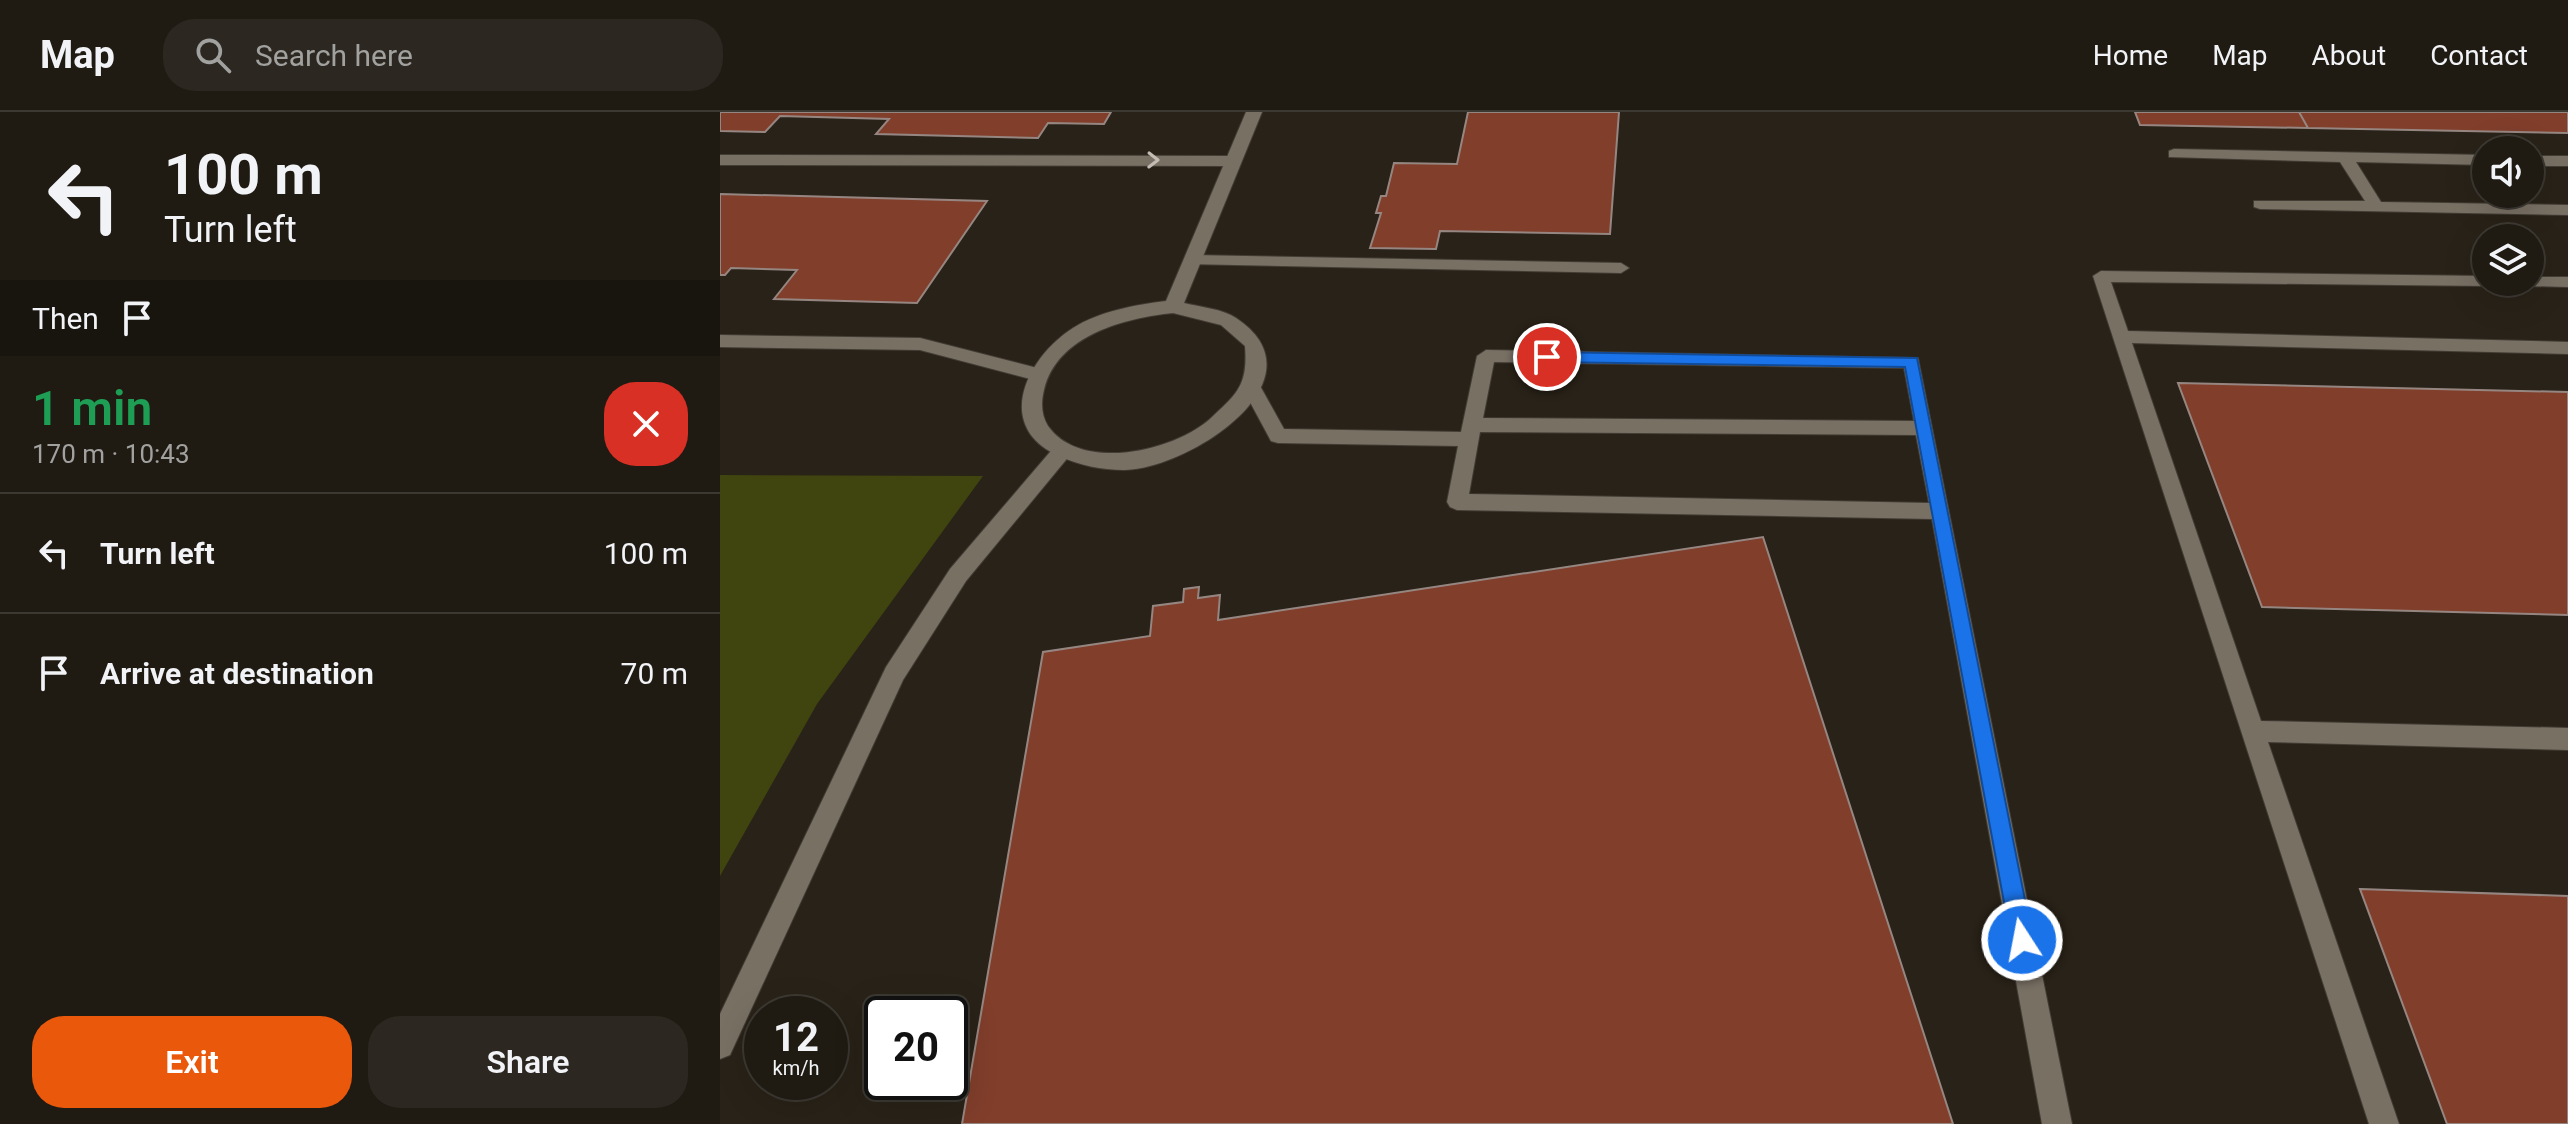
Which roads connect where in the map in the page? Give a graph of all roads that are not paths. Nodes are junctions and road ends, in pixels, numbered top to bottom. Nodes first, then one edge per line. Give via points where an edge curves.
1 (1254, 112) edge
2 (2174, 154) dead end
3 (2345, 157) junction
4 (720, 160) edge
5 (2472, 160) edge
6 (1233, 161) junction
7 (2544, 161) edge
8 (2568, 161) edge
9 (2260, 204) dead end
10 (2376, 206) junction
11 (2568, 210) edge
12 (1192, 260) junction
13 (1621, 268) dead end
14 (2472, 281) edge
15 (2544, 282) edge
16 (2568, 282) edge
17 (1173, 307) junction
18 (2121, 337) junction
19 (720, 341) edge
20 (2568, 348) edge
21 (1038, 375) junction
22 (1252, 389) junction
23 (1924, 428) junction
24 (1471, 432) junction
25 (1063, 450) junction
26 (1939, 511) junction
27 (2253, 731) junction
28 (2568, 739) edge
29 (720, 1045) edge
30 (2057, 1124) edge
31 (2384, 1124) edge

1 - 6 street
2 - 3 lane
3 - 5 lane
3 - 10 lane
4 -> 6 lane
6 - 12 street
7 - 8 lane
9 - 10 lane
10 - 11 lane
12 - 13 lane
12 - 17 street
14 - 18 lane via 2101,276
15 - 16 lane
17 - 21 street via 1109,319 1055,353
17 - 22 street via 1207,310 1234,322 1252,339 1259,363
18 - 20 lane
18 - 27 lane
19 - 21 lane via 920,344
21 - 25 street via 1029,401 1035,426
22 - 24 lane via 1278,436
22 - 25 street via 1233,415 1202,438 1164,454 1122,461 1084,459
23 - 24 lane
23 - 24 lane via 1912,362 1486,356
23 - 26 lane
24 - 26 lane via 1457,502
25 - 29 lane via 958,575 894,674
26 - 30 lane
27 - 28 lane
27 - 31 lane

